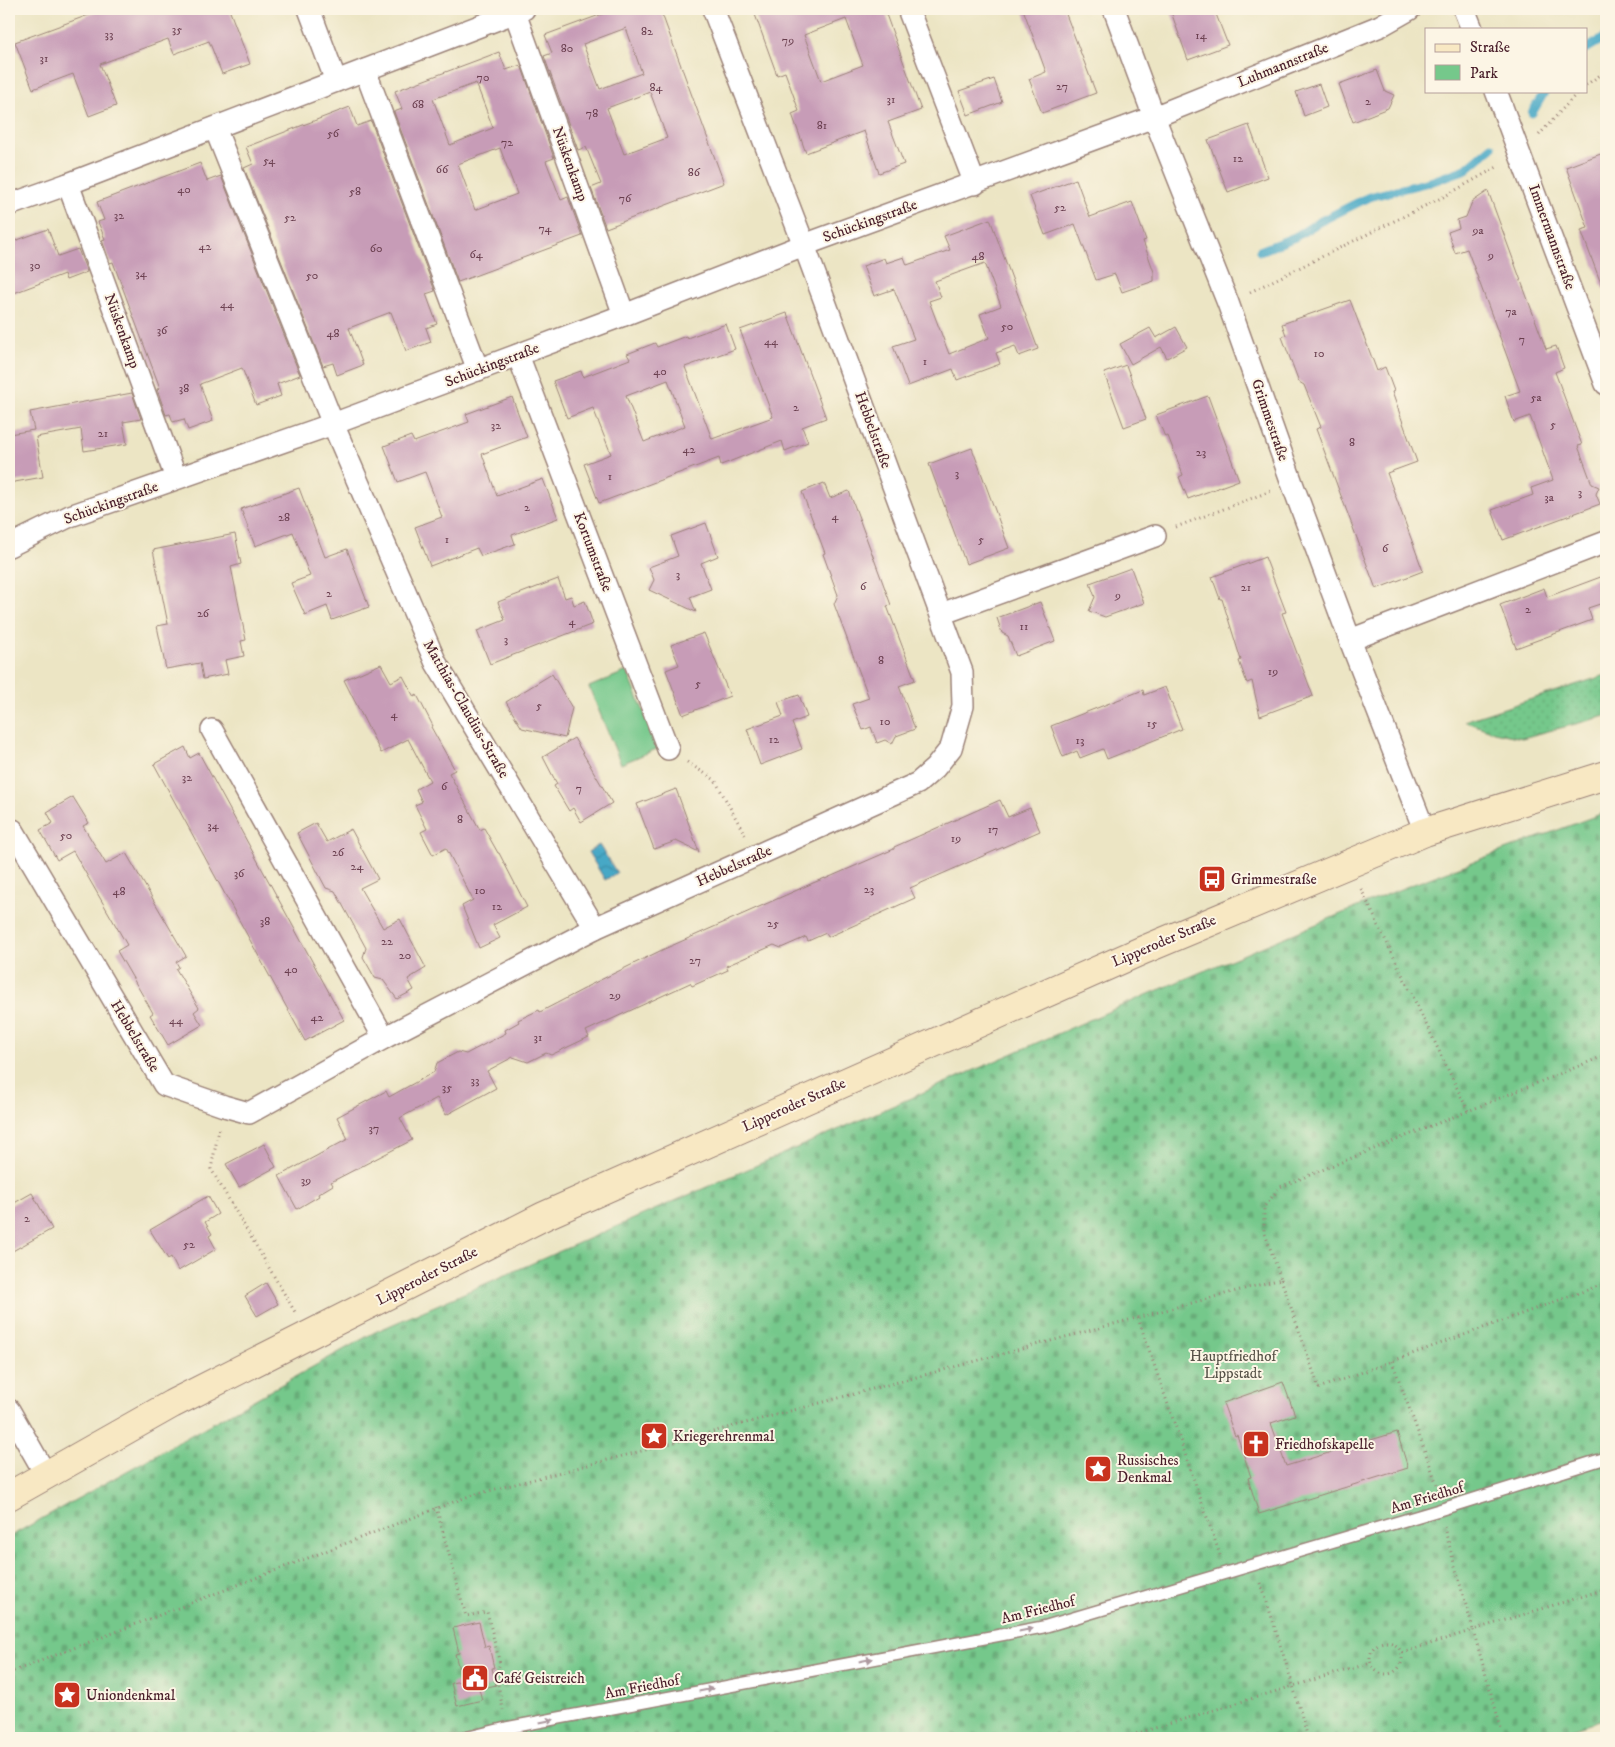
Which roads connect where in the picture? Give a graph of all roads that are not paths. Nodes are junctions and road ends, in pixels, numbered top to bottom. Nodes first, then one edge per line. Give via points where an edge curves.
1 (308, 9) edge
2 (712, 9) edge
3 (908, 9) edge
4 (1114, 9) edge
5 (1410, 9) edge
6 (1464, 9) edge
7 (519, 11) edge
8 (1472, 28) edge
9 (365, 70) junction
10 (336, 81) junction
11 (1496, 92) edge
12 (1154, 117) junction
13 (215, 128) junction
14 (68, 184) junction
15 (975, 184) junction
16 (9, 205) edge
17 (804, 245) junction
18 (624, 315) junction
19 (518, 355) junction
20 (478, 370) junction
21 (1606, 384) edge
22 (333, 424) junction
23 (176, 478) junction
24 (1155, 536) road end
25 (1606, 542) edge
26 (9, 546) edge
27 (941, 614) junction
28 (1350, 640) junction
29 (212, 730) dead end
30 (668, 749) road end
31 (1606, 775) edge
32 (13, 830) dead end
33 (1425, 832) junction
34 (595, 928) junction
35 (384, 1038) junction
36 (9, 1410) edge
37 (1606, 1458) edge
38 (46, 1475) junction
39 (9, 1496) edge
40 (465, 1738) edge

1 - 10 street
2 - 17 street
3 - 15 street
4 - 12 street, Grimmestraße
5 - 12 street, Luhmannstraße via 1380,26
6 - 8 street
7 - 9 street, Nüskenkamp
7 - 18 street, Nüskenkamp
9 - 10 street, Nüskenkamp
9 - 20 street
10 - 13 street, Nüskenkamp
11 - 21 street, Immermannstraße
12 - 15 street, Schückingstraße
12 - 28 street, Grimmestraße via 1228,303
13 - 14 street, Nüskenkamp
13 - 22 street
14 - 16 street, Nüskenkamp
14 - 23 street, Nüskenkamp
15 - 17 street, Schückingstraße
17 - 18 street, Schückingstraße
17 - 27 street, Hebbelstraße
18 - 19 street, Schückingstraße
19 - 20 street, Schückingstraße
19 - 30 street, Kortumstraße
20 - 22 street, Schückingstraße
22 - 23 street, Schückingstraße
22 - 34 street, Matthias-Claudius-Straße via 436,663
23 - 26 street, Schückingstraße via 70,516
24 - 27 street
25 - 28 street
27 - 34 street, Hebbelstraße via 962,672 963,706 951,748 935,768 918,783
28 - 33 street, Grimmestraße
29 - 35 street
31 - 33 main road, Lipperoder Straße
32 - 35 street, Hebbelstraße via 164,1085 249,1113
33 - 38 main road, Lipperoder Straße via 1140,951 552,1213 172,1404
34 - 35 street, Hebbelstraße
36 - 38 street
40 -> 37 lane, Am Friedhof via 1043,1627
38 - 39 main road, Lipperoder Straße

